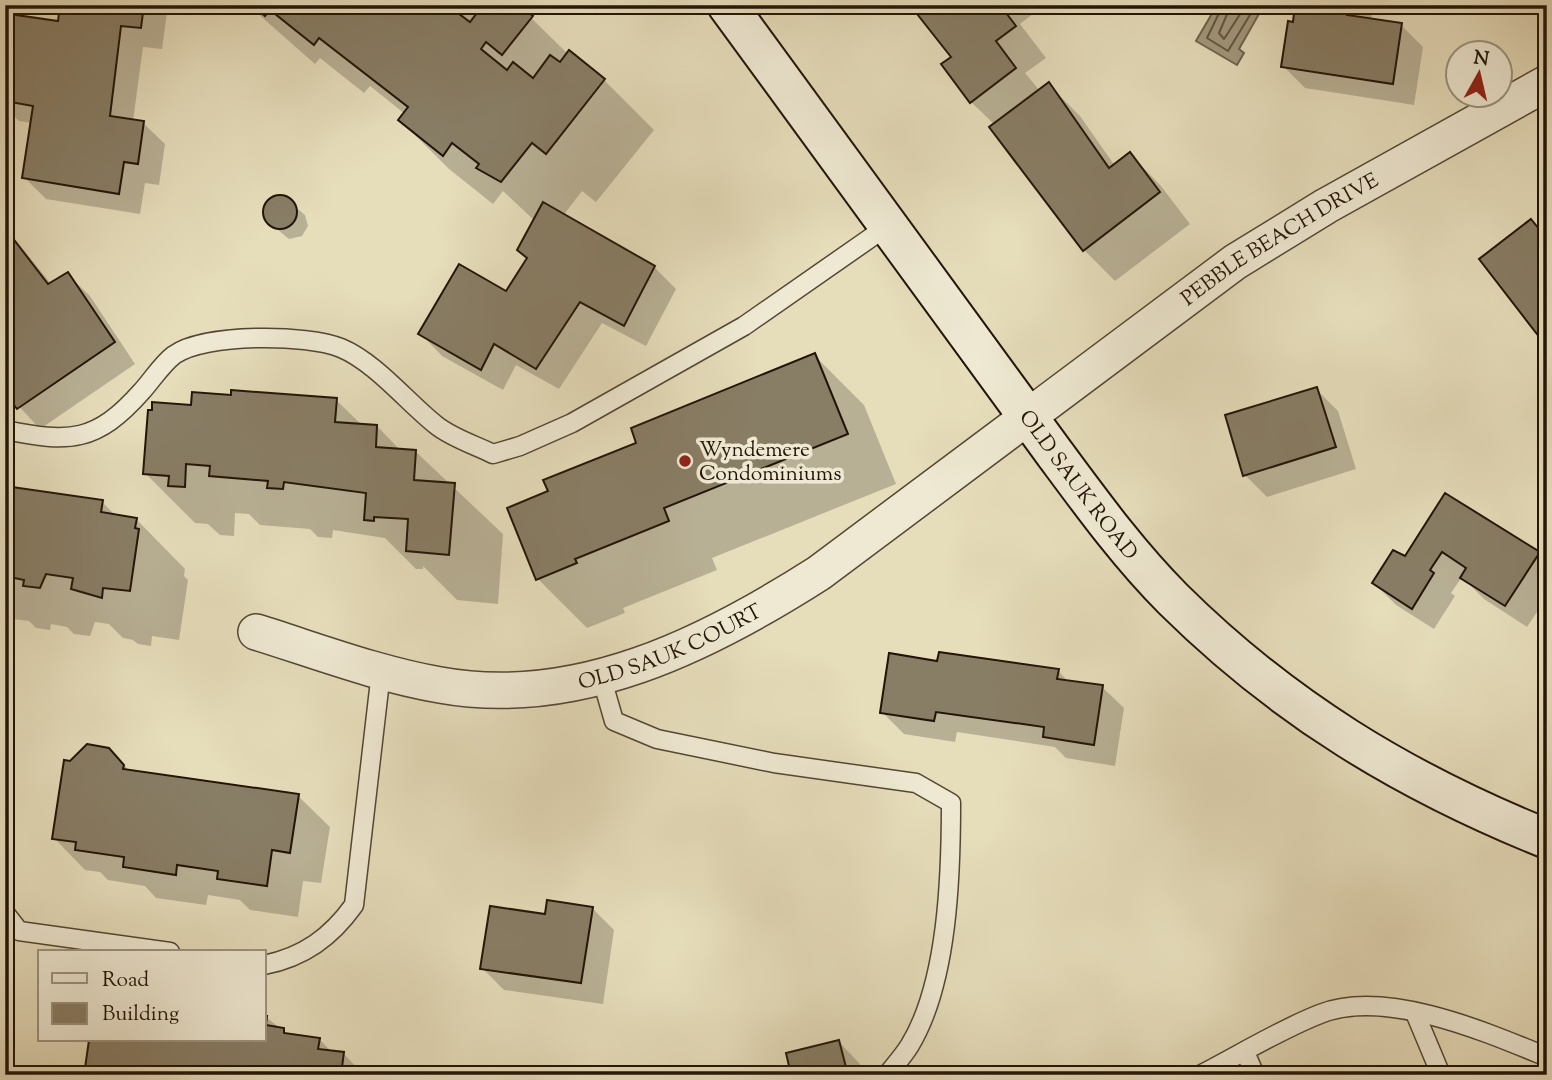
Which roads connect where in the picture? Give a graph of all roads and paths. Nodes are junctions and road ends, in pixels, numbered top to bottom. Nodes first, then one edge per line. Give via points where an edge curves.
1 (727, 5) edge
2 (1547, 83) edge
3 (889, 225) junction
4 (1028, 418) junction
5 (5, 430) edge
6 (256, 632) dead end
7 (381, 672) junction
8 (601, 676) junction
9 (1547, 839) edge
10 (5, 913) edge
11 (156, 950) edge
12 (266, 965) edge
13 (1415, 1013) junction
14 (1245, 1052) junction
15 (1547, 1057) edge
16 (887, 1075) edge
17 (1200, 1075) edge
18 (1255, 1075) edge
19 (1441, 1075) edge

1 - 3 street, OLD SAUK ROAD
2 - 4 street, PEBBLE BEACH DRIVE via 1235,262
3 - 4 street, OLD SAUK ROAD
3 - 5 lane via 744,326 572,423 493,454 438,426 391,383 342,348 296,340 248,339 200,345 174,355 126,410 101,430 55,440
4 - 8 street, OLD SAUK COURT via 820,573 754,614 703,640
4 - 9 street, OLD SAUK ROAD via 1109,526 1171,598 1245,666 1330,730 1428,785
6 - 7 street, OLD SAUK COURT
7 - 8 street, OLD SAUK COURT via 443,686 509,691
7 - 12 lane via 354,905 316,946
8 - 16 lane via 614,721 657,739 774,763 916,783 951,803 950,897 928,1004 910,1045
10 - 11 lane via 19,930
13 - 14 lane via 1373,1006 1322,1013
13 - 15 lane via 1459,1021
13 - 19 lane
14 - 17 lane
14 - 18 lane

